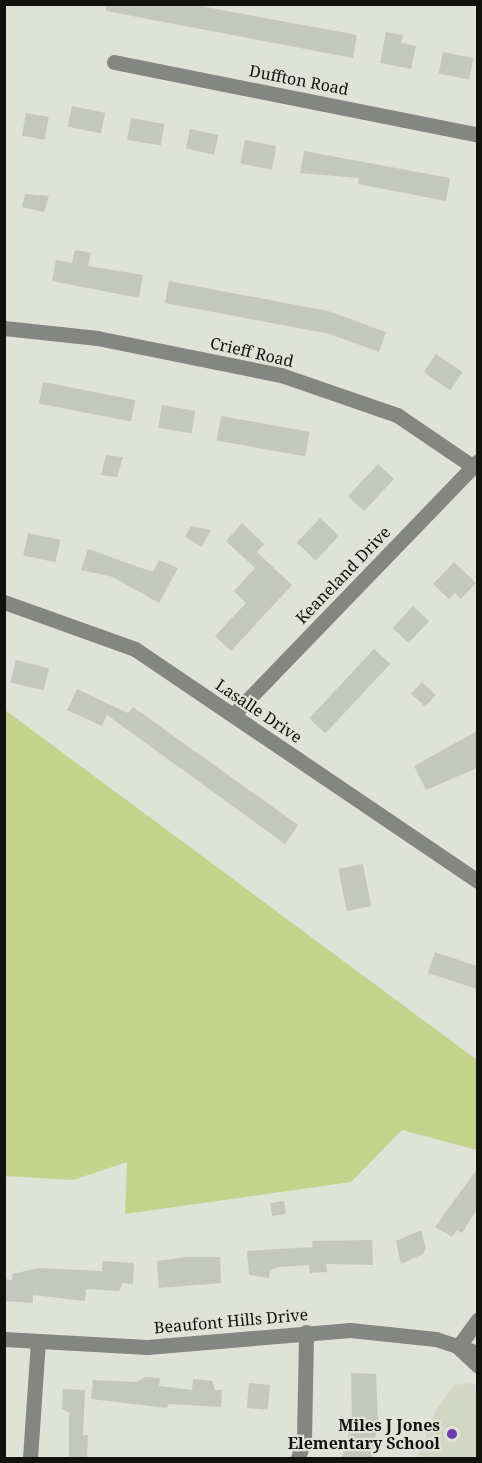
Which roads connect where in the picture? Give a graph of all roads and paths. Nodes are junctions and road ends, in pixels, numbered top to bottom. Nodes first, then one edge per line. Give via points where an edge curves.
1 (114, 62) dead end
2 (477, 135) edge
3 (4, 327) edge
4 (475, 463) edge
5 (4, 602) edge
6 (233, 715) junction
7 (477, 880) edge
8 (477, 1318) edge
9 (306, 1332) junction
10 (4, 1338) edge
11 (38, 1342) junction
12 (458, 1347) junction
13 (477, 1353) edge
14 (477, 1366) edge
15 (30, 1458) edge
16 (298, 1458) edge

1 - 2 street, Duffton Road
3 - 4 street, Crieff Road via 97,338 281,375 397,415
4 - 6 street, Keaneland Drive
5 - 6 street, Lasalle Drive via 135,650
6 - 7 street, Lasalle Drive
8 - 12 street
9 - 11 street, Beaufont Hills Drive via 147,1347
9 - 12 street, Beaufont Hills Drive via 385,1331
9 - 16 street via 304,1439
10 - 11 street, Beaufont Hills Drive
11 - 15 street
12 - 13 street, Beaufont Hills Drive
12 - 14 street

